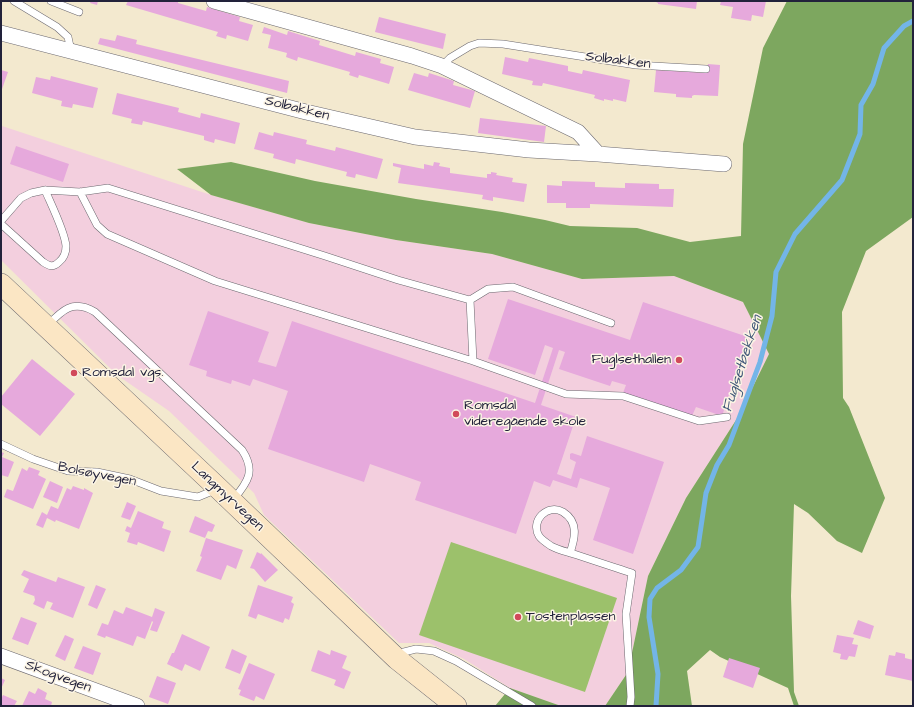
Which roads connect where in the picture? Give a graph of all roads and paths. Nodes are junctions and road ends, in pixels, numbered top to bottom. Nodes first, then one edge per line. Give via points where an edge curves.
1 (14, 1) edge
2 (51, 1) edge
3 (214, 1) edge
4 (79, 12) dead end
5 (1, 33) edge
6 (71, 51) junction
7 (442, 66) junction
8 (706, 69) dead end
9 (598, 154) junction
10 (724, 164) dead end
11 (45, 190) junction
12 (80, 192) junction
13 (1, 221) edge
14 (1, 224) edge
15 (2, 285) edge
16 (470, 300) junction
17 (611, 323) dead end
18 (46, 327) junction
19 (473, 361) junction
20 (727, 417) dead end
21 (1, 444) edge
22 (217, 487) junction
23 (232, 501) junction
24 (570, 553) junction
25 (1, 656) edge
26 (397, 659) junction
27 (137, 706) edge
28 (456, 706) edge
29 (532, 706) edge
30 (630, 706) edge

1 - 6 lane via 57,27 68,37
2 - 4 lane
3 - 7 street
5 - 6 street, Solbakken
6 - 9 street, Solbakken via 181,81 415,137 529,150
7 - 8 lane, Solbakken via 458,53 480,43 503,44 636,65
7 - 9 street via 578,132
9 - 10 street, Solbakken
11 - 12 lane
11 - 13 lane via 32,192 21,198
11 - 14 lane via 65,240 66,252 58,264 49,266 43,262
12 - 16 lane via 108,188 398,280
12 - 19 lane via 96,225 107,234 215,281
15 - 18 main road, Langmyrvegen
16 - 17 lane via 488,288 513,288
16 - 19 lane
18 - 22 main road, Langmyrvegen
18 - 23 lane via 70,306 87,307 101,317 242,450 249,460 250,469 242,490
19 - 20 lane via 566,394 623,396 699,421
21 - 22 lane, Bolsøyvegen via 68,471 97,472 130,479 162,491 198,497
22 - 23 main road, Langmyrvegen
23 - 26 main road, Langmyrvegen
24 - 24 lane via 576,537 574,526 569,517 562,512 555,509 547,510 541,515 537,526 539,536 551,546
24 - 30 lane via 632,573 626,614
25 - 27 street, Skogvegen
26 - 28 main road, Langmyrvegen
26 - 29 lane via 404,652 416,649 434,651 456,661

